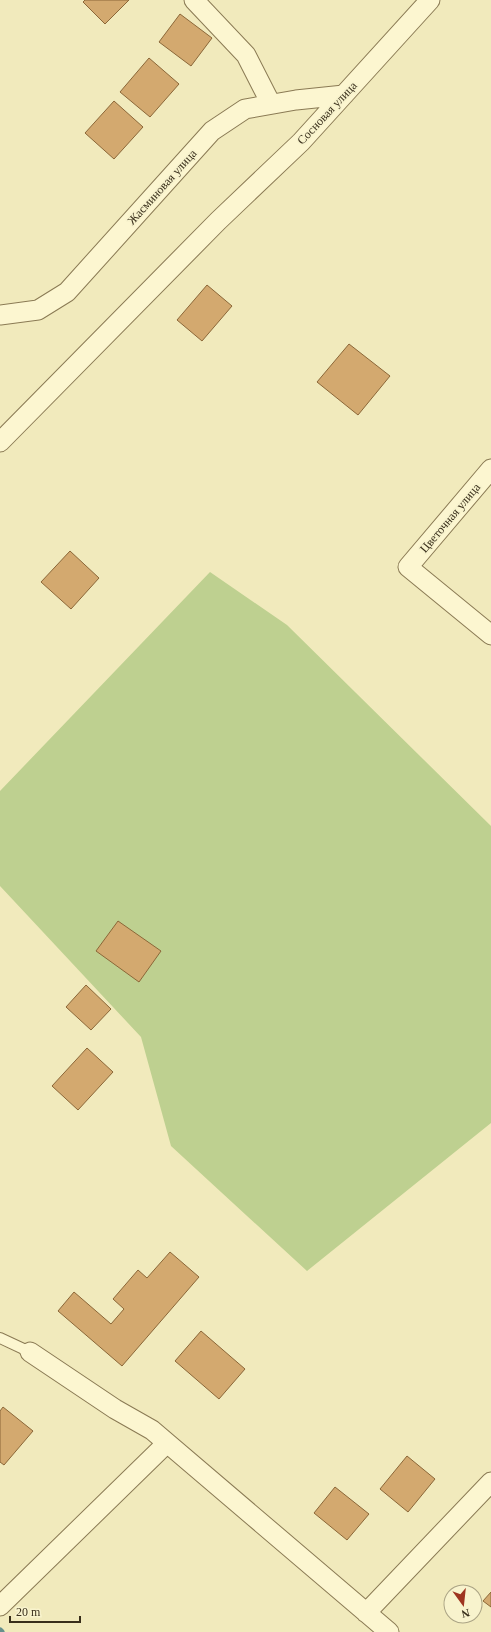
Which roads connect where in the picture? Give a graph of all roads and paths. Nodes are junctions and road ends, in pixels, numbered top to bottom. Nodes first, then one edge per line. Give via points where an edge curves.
1 (194, 0) edge
2 (430, 0) edge
3 (344, 95) junction
4 (271, 104) junction
5 (0, 316) edge
6 (0, 442) edge
7 (491, 469) edge
8 (491, 634) edge
9 (0, 1338) edge
10 (30, 1352) joint
11 (168, 1443) junction
12 (491, 1482) edge
13 (0, 1606) edge
14 (366, 1613) junction
15 (389, 1632) edge

1 - 4 street via 246,55
2 - 3 street, Сосновая улица
3 - 4 street, Жасминовая улица
3 - 6 street, Сосновая улица via 301,142 218,221
4 - 5 street, Жасминовая улица via 245,109 212,131 67,292 38,310
7 - 8 street, Цветочная улица via 408,568
9 - 10 lane
10 - 11 street via 115,1409 152,1430
11 - 13 street
11 - 14 street
12 - 14 street
14 - 15 street

